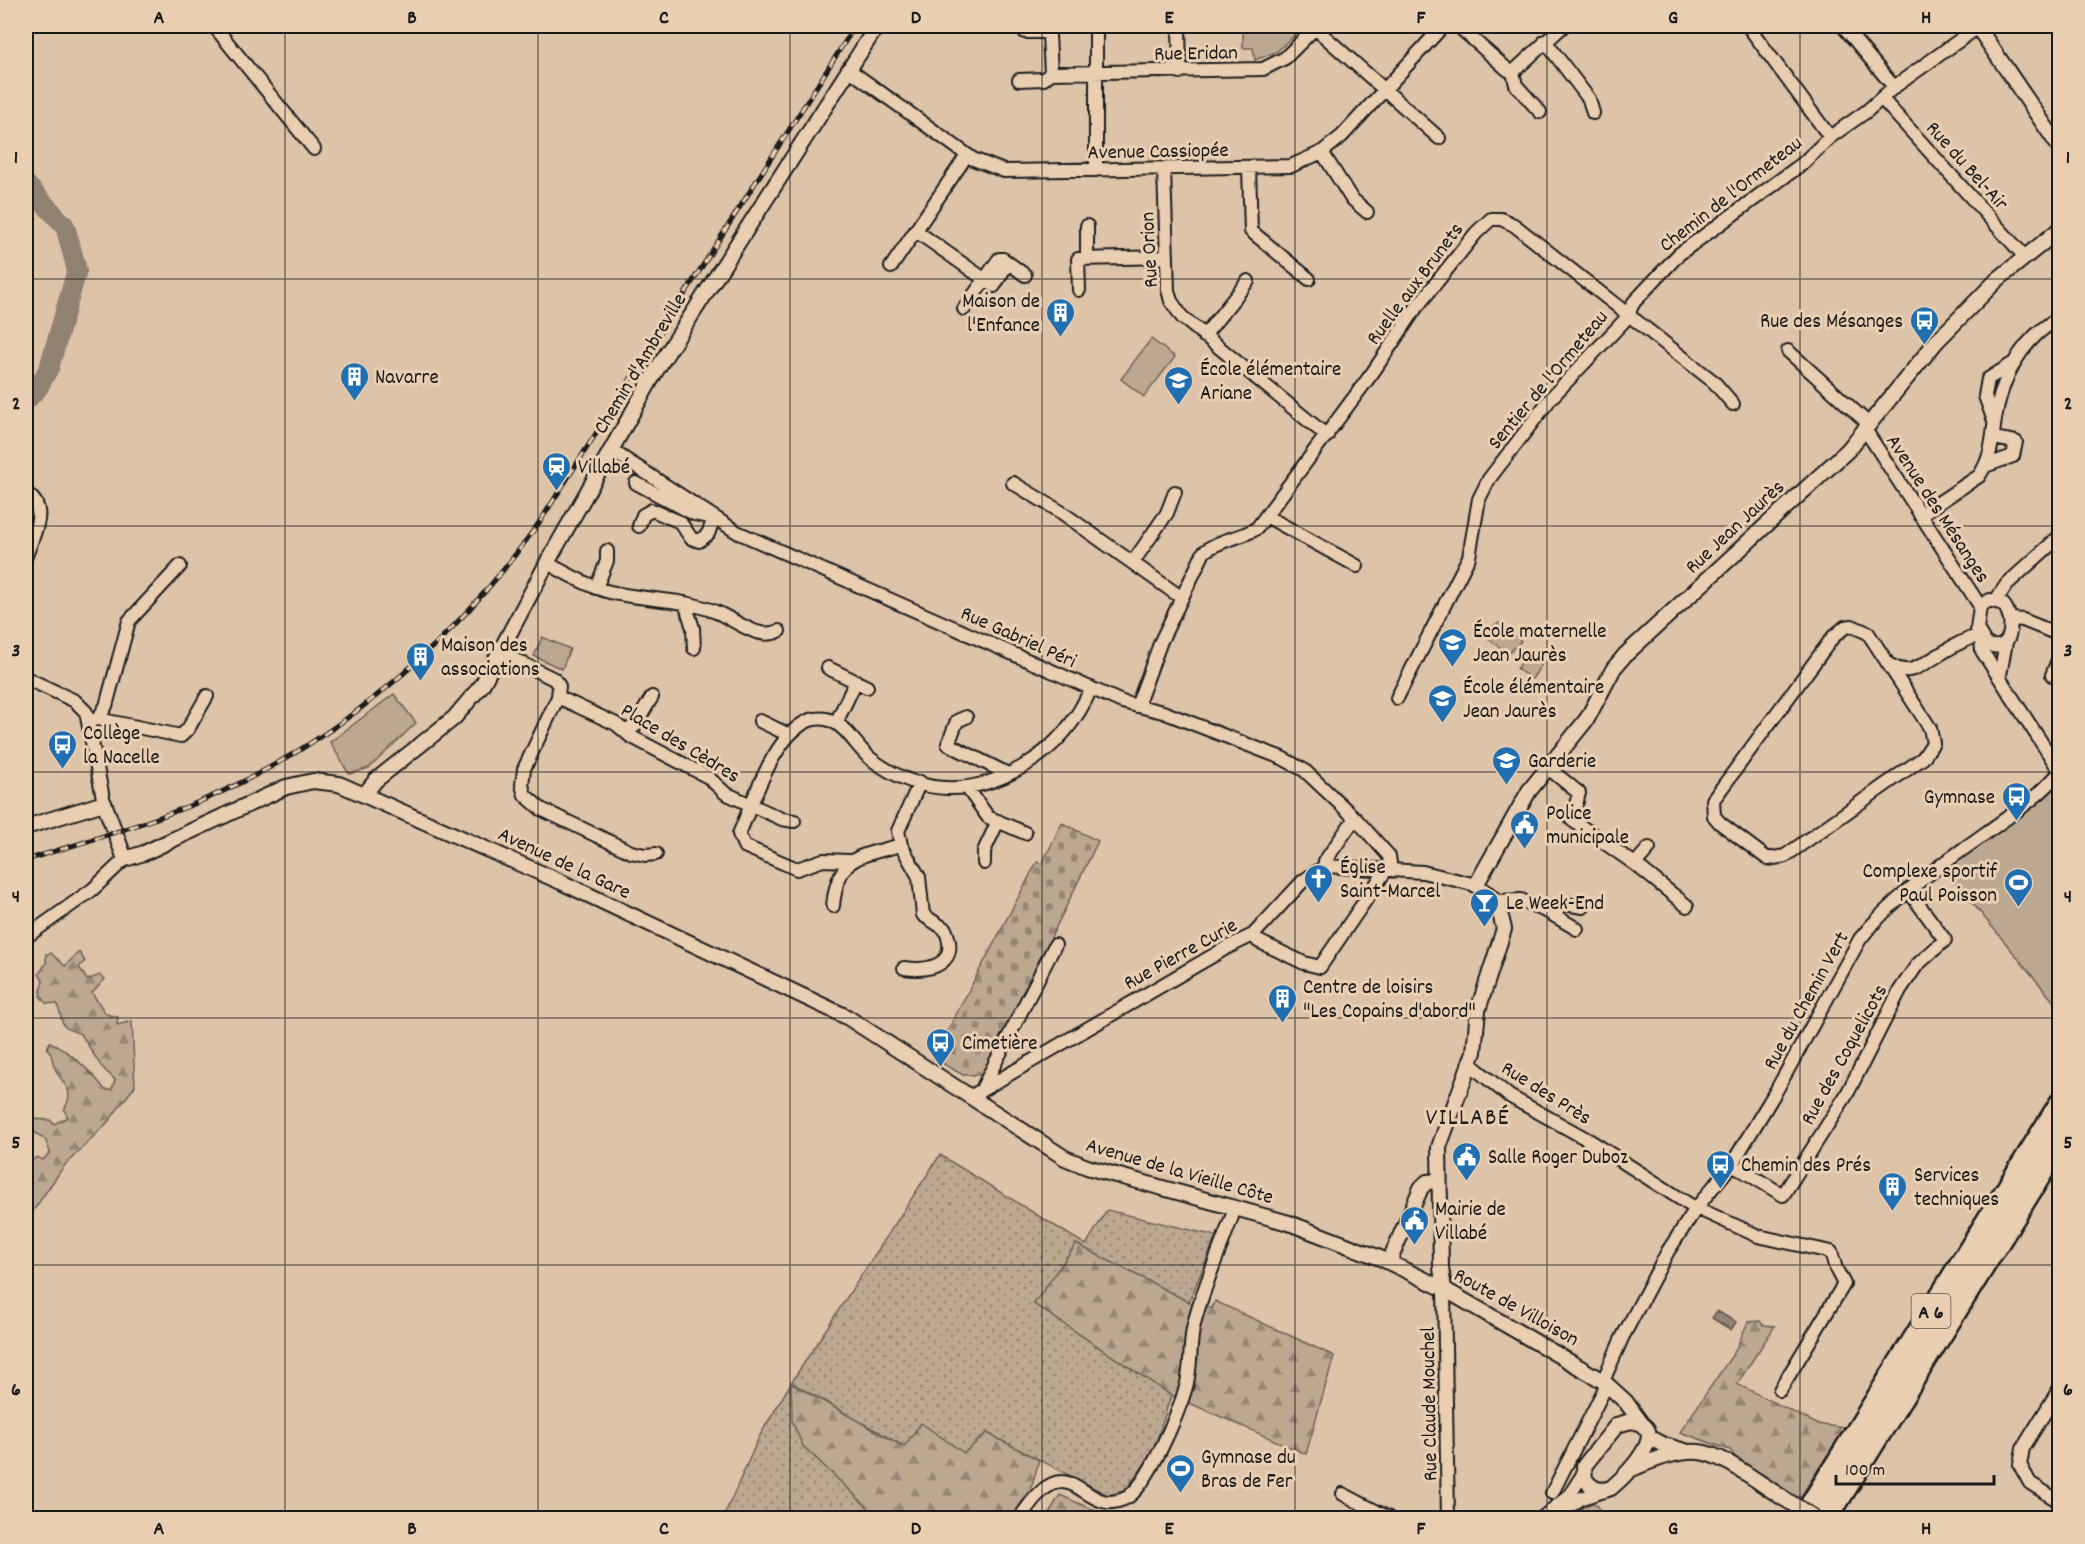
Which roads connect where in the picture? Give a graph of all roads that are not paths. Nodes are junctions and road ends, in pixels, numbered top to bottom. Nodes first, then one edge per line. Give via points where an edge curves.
1 (214, 26) edge
2 (876, 26) edge
3 (1096, 26) edge
4 (1179, 26) edge
5 (1443, 26) edge
6 (1458, 26) edge
7 (1563, 26) edge
8 (1748, 26) edge
9 (1843, 26) edge
10 (1977, 26) edge
11 (1316, 27) edge
12 (1025, 32) dead end
13 (1545, 41) junction
14 (848, 69) junction
15 (1095, 72) junction
16 (1180, 72) junction
17 (1513, 72) junction
18 (1051, 73) junction
19 (1019, 80) dead end
20 (1894, 87) junction
21 (1385, 90) junction
22 (1882, 99) junction
23 (1540, 112) dead end
24 (1593, 113) dead end
25 (1830, 137) junction
26 (1440, 138) dead end
27 (2060, 148) edge
28 (314, 149) dead end
29 (1322, 152) junction
30 (967, 155) junction
31 (1249, 168) junction
32 (1096, 170) junction
33 (1164, 170) junction
34 (1367, 212) dead end
35 (1087, 226) dead end
36 (2060, 229) edge
37 (916, 231) junction
38 (1167, 257) junction
39 (2025, 257) junction
40 (1087, 259) junction
41 (891, 267) dead end
42 (1025, 275) dead end
43 (984, 279) junction
44 (1309, 279) dead end
45 (1248, 281) dead end
46 (1079, 290) dead end
47 (964, 309) dead end
48 (1626, 314) junction
49 (2060, 317) edge
50 (1204, 336) junction
51 (1788, 351) dead end
52 (1733, 404) dead end
53 (1868, 428) junction
54 (1327, 436) junction
55 (1993, 438) junction
56 (611, 450) junction
57 (1985, 466) junction
58 (636, 483) dead end
59 (1013, 483) dead end
60 (1175, 492) dead end
61 (26, 493) edge
62 (1920, 515) junction
63 (1266, 516) junction
64 (714, 518) junction
65 (639, 526) dead end
66 (2060, 536) edge
67 (607, 551) dead end
68 (26, 556) edge
69 (1132, 562) junction
70 (547, 563) junction
71 (180, 566) dead end
72 (1357, 566) dead end
73 (596, 588) junction
74 (1182, 598) junction
75 (1996, 600) junction
76 (685, 603) junction
77 (1980, 606) junction
78 (2012, 619) junction
79 (779, 631) dead end
80 (2060, 635) edge
81 (1980, 638) junction
82 (2006, 642) junction
83 (694, 648) dead end
84 (499, 652) junction
85 (2060, 655) edge
86 (1890, 665) junction
87 (828, 668) dead end
88 (1911, 670) junction
89 (2000, 675) junction
90 (2052, 675) dead end
91 (26, 678) edge
92 (1091, 688) junction
93 (1907, 692) junction
94 (207, 696) dead end
95 (558, 697) junction
96 (652, 697) dead end
97 (1397, 698) dead end
98 (1137, 706) junction
99 (966, 717) dead end
100 (94, 720) junction
101 (760, 721) dead end
102 (836, 723) junction
103 (624, 731) junction
104 (789, 735) junction
105 (1547, 767) junction
106 (2060, 771) edge
107 (1008, 774) junction
108 (920, 782) junction
109 (968, 789) junction
110 (364, 795) junction
111 (104, 803) junction
112 (752, 806) junction
113 (1356, 818) junction
114 (794, 821) dead end
115 (998, 821) junction
116 (26, 826) edge
117 (1025, 833) dead end
118 (901, 845) junction
119 (1649, 848) dead end
120 (656, 854) dead end
121 (125, 859) junction
122 (849, 861) junction
123 (984, 863) dead end
124 (1635, 864) junction
125 (1324, 866) junction
126 (1388, 870) junction
127 (1476, 885) junction
128 (1908, 890) junction
129 (1497, 901) junction
130 (833, 906) dead end
131 (1687, 906) dead end
132 (1583, 907) dead end
133 (1550, 913) junction
134 (1576, 929) dead end
135 (1253, 935) junction
136 (26, 937) edge
137 (1055, 945) dead end
138 (904, 968) dead end
139 (1470, 1064) junction
140 (982, 1088) junction
141 (970, 1097) junction
142 (2060, 1104) edge
143 (2060, 1143) edge
144 (1732, 1164) junction
145 (1439, 1181) junction
146 (1697, 1207) junction
147 (1235, 1208) junction
148 (1389, 1262) junction
149 (1444, 1290) junction
150 (1605, 1383) junction
151 (2060, 1388) edge
152 (1780, 1390) dead end
153 (1618, 1395) junction
154 (1620, 1422) junction
155 (1646, 1432) junction
156 (1690, 1452) junction
157 (1628, 1472) junction
158 (1583, 1474) junction
159 (1604, 1491) junction
160 (1552, 1493) dead end
161 (1343, 1494) dead end
162 (2060, 1502) edge
163 (1020, 1518) edge
164 (1389, 1518) edge
165 (1448, 1518) edge
166 (1542, 1518) edge
167 (1551, 1518) edge
168 (1803, 1518) edge
169 (1815, 1518) edge
170 (1827, 1518) edge

1 - 28 street
2 - 14 street, Chemin d'Ambreville
3 - 15 street
4 - 16 street
5 - 21 street, Avenue Cassiopée
6 - 17 street
7 - 13 street
8 - 25 street
9 - 20 street
10 - 20 street, Chemin de l'Ormeteau
10 - 27 street
11 - 16 street, Rue Eridan via 1285,58 1270,67
11 - 21 street
12 - 18 street via 1048,35
13 - 17 street
13 - 24 street via 1589,99
14 - 30 street, Avenue Cassiopée
14 - 56 street, Chemin d'Ambreville via 657,369
15 - 16 street, Rue Eridan
15 - 18 street, Rue Eridan
15 - 32 street
17 - 23 street via 1516,85
18 - 19 street, Rue Eridan via 1044,79
20 - 22 street, Chemin de l'Ormeteau
21 - 26 street
21 - 29 street, Avenue Cassiopée
22 - 25 street, Chemin de l'Ormeteau
22 - 39 street, Rue du Bel-Air
25 - 48 street, Chemin de l'Ormeteau via 1802,165 1679,254
29 - 31 street, Avenue Cassiopée via 1291,166
29 - 34 street via 1351,198
30 - 32 street, Avenue Cassiopée via 1004,171
30 - 37 street
31 - 33 street, Avenue Cassiopée
31 - 44 street via 1251,231
32 - 33 street, Avenue Cassiopée
33 - 38 street, Rue Orion
35 - 40 street
36 - 39 street, Rue Jean Jaurès
37 - 41 street
37 - 43 street
38 - 40 street
38 - 50 street, Rue Orion via 1171,301
39 - 53 street, Rue Jean Jaurès via 1936,342
40 - 46 street via 1078,259
42 - 43 street via 1008,263 994,286
43 - 47 street
45 - 50 street
48 - 52 street via 1714,382
48 - 54 street, Ruelle aux Brunets via 1514,225 1491,219 1416,308
48 - 97 street, Sentier de l'Ormeteau via 1624,321 1551,398 1489,479 1479,499 1469,557
49 - 55 street via 2039,332 2012,363 2005,378
50 - 54 street, Rue Orion
51 - 53 street, Avenue des Mésanges
53 - 62 street, Avenue des Mésanges
53 - 105 street, Rue Jean Jaurès via 1625,655 1587,718
54 - 63 street, Ruelle aux Brunets
55 - 57 street
55 - 57 street via 2016,442 2013,456
56 - 64 street, Rue Gabriel Péri
56 - 70 street, Chemin d'Ambreville
57 - 62 street via 1979,476
58 - 64 street via 694,514
59 - 69 street
60 - 69 street via 1167,513
61 - 68 street via 40,512
62 - 77 street, Avenue des Mésanges
63 - 72 street
63 - 74 street, Ruelle aux Brunets via 1247,534 1213,544 1204,552
64 - 65 street via 708,534 699,541 691,538 680,522 652,510 643,515
64 - 92 street, Rue Gabriel Péri via 737,532
66 - 75 street via 2007,584
67 - 73 street
69 - 74 street
70 - 73 street
70 - 84 street, Chemin d'Ambreville
71 - 100 street via 129,621 106,706
73 - 76 street
74 - 98 street, Ruelle aux Brunets
75 - 77 street
75 - 78 street
76 - 79 street via 715,612 763,635
76 - 83 street
77 - 81 street
78 - 80 street
78 - 82 street
81 - 82 street via 1990,646
81 - 88 street via 1953,644
81 - 89 street via 1982,651
82 - 89 street
84 - 95 street via 554,679 559,686
84 - 110 street, Chemin d'Ambreville via 482,686 465,707 376,780
85 - 90 street
86 - 88 street
86 - 93 street
86 - 93 street via 1868,633 1852,626 1838,631 1717,792 1714,816 1763,857 1785,856 1930,751 1932,735
87 - 102 street via 862,684
88 - 93 street
89 - 106 street
91 - 100 street via 75,701
92 - 98 street, Rue Gabriel Péri
92 - 107 street via 1060,739 1042,755
94 - 100 street via 181,736
95 - 103 street, Place des Cèdres
95 - 120 street via 524,769 525,795 542,809 630,852
96 - 103 street via 634,728
98 - 113 street, Rue Gabriel Péri via 1282,758 1304,770
99 - 107 street via 957,721 948,744
100 - 111 street
101 - 104 street
102 - 104 street via 821,718 810,720
102 - 108 street via 870,758 890,771
103 - 112 street, Place des Cèdres via 708,777 724,794
104 - 112 street via 779,747
105 - 124 street via 1579,793 1572,820
105 - 127 street, Rue Jean Jaurès via 1529,791
106 - 128 street, Rue du Chemin Vert via 2042,793
107 - 109 street
108 - 109 street
108 - 118 street via 898,831
109 - 115 street via 988,817
110 - 121 street, Avenue de la Gare via 330,782 296,784
110 - 141 street, Avenue de la Gare via 550,877 847,1017
111 - 116 street
111 - 121 street
112 - 114 street, Place des Cèdres
112 - 122 street via 739,834 744,846 797,869 823,860
113 - 125 street
113 - 126 street, Rue Gabriel Péri via 1389,856
115 - 117 street
115 - 123 street via 984,851
118 - 122 street
118 - 138 street via 921,883 921,912 945,929 950,952 940,964 914,970
119 - 124 street
121 - 136 street via 92,890
122 - 130 street via 836,886
124 - 131 street
125 - 126 street
125 - 135 street, Rue Pierre Curie via 1303,880
126 - 127 street via 1423,872
126 - 135 street via 1320,967 1304,963
127 - 129 street
128 - 144 street, Rue du Chemin Vert via 1860,939
128 - 144 street, Rue des Coquelicots via 1945,940 1917,965 1899,990 1847,1094 1783,1195
129 - 133 street via 1521,900
129 - 139 street via 1504,929 1478,1010
132 - 133 street via 1565,904
133 - 134 street
135 - 140 street, Rue Pierre Curie
137 - 140 street
139 - 145 street via 1439,1147
139 - 146 street, Rue des Près via 1509,1095
140 - 141 street, Rue Pierre Curie
141 - 147 street, Avenue de la Vieille Côte via 1065,1158
142 - 168 highway, A 6
143 - 170 highway, A 6
144 - 146 street, Rue du Chemin Vert
145 - 148 street via 1427,1182 1422,1188
145 - 149 street
146 - 150 street, Rue du Chemin Vert via 1647,1290
146 - 152 street via 1758,1236 1831,1252 1844,1284
147 - 148 street, Avenue de la Vieille Côte via 1289,1223
147 - 163 street via 1193,1326 1186,1387 1158,1453 1136,1490 1127,1498 1109,1502 1071,1484 1051,1484 1036,1495
148 - 149 street, Route de Villoison
149 - 150 street, Route de Villoison
149 - 165 street, Rue Claude Mouchel
150 - 153 street, Route de Villoison
150 - 160 street, Rue du Chemin Vert
151 - 162 street via 2023,1448 2020,1465 2030,1483
153 - 154 street
153 - 155 street, Route de Villoison
154 - 155 street via 1637,1422
154 - 158 street via 1590,1457
155 - 156 street, Route de Villoison via 1664,1445
155 - 157 street via 1648,1448
156 - 157 street, Route de Villoison
156 - 169 street, Route de Villoison, bridge via 1714,1456
157 - 159 street
158 - 159 street via 1588,1484
158 - 166 street via 1569,1496
159 - 167 street via 1582,1498
161 - 164 street

